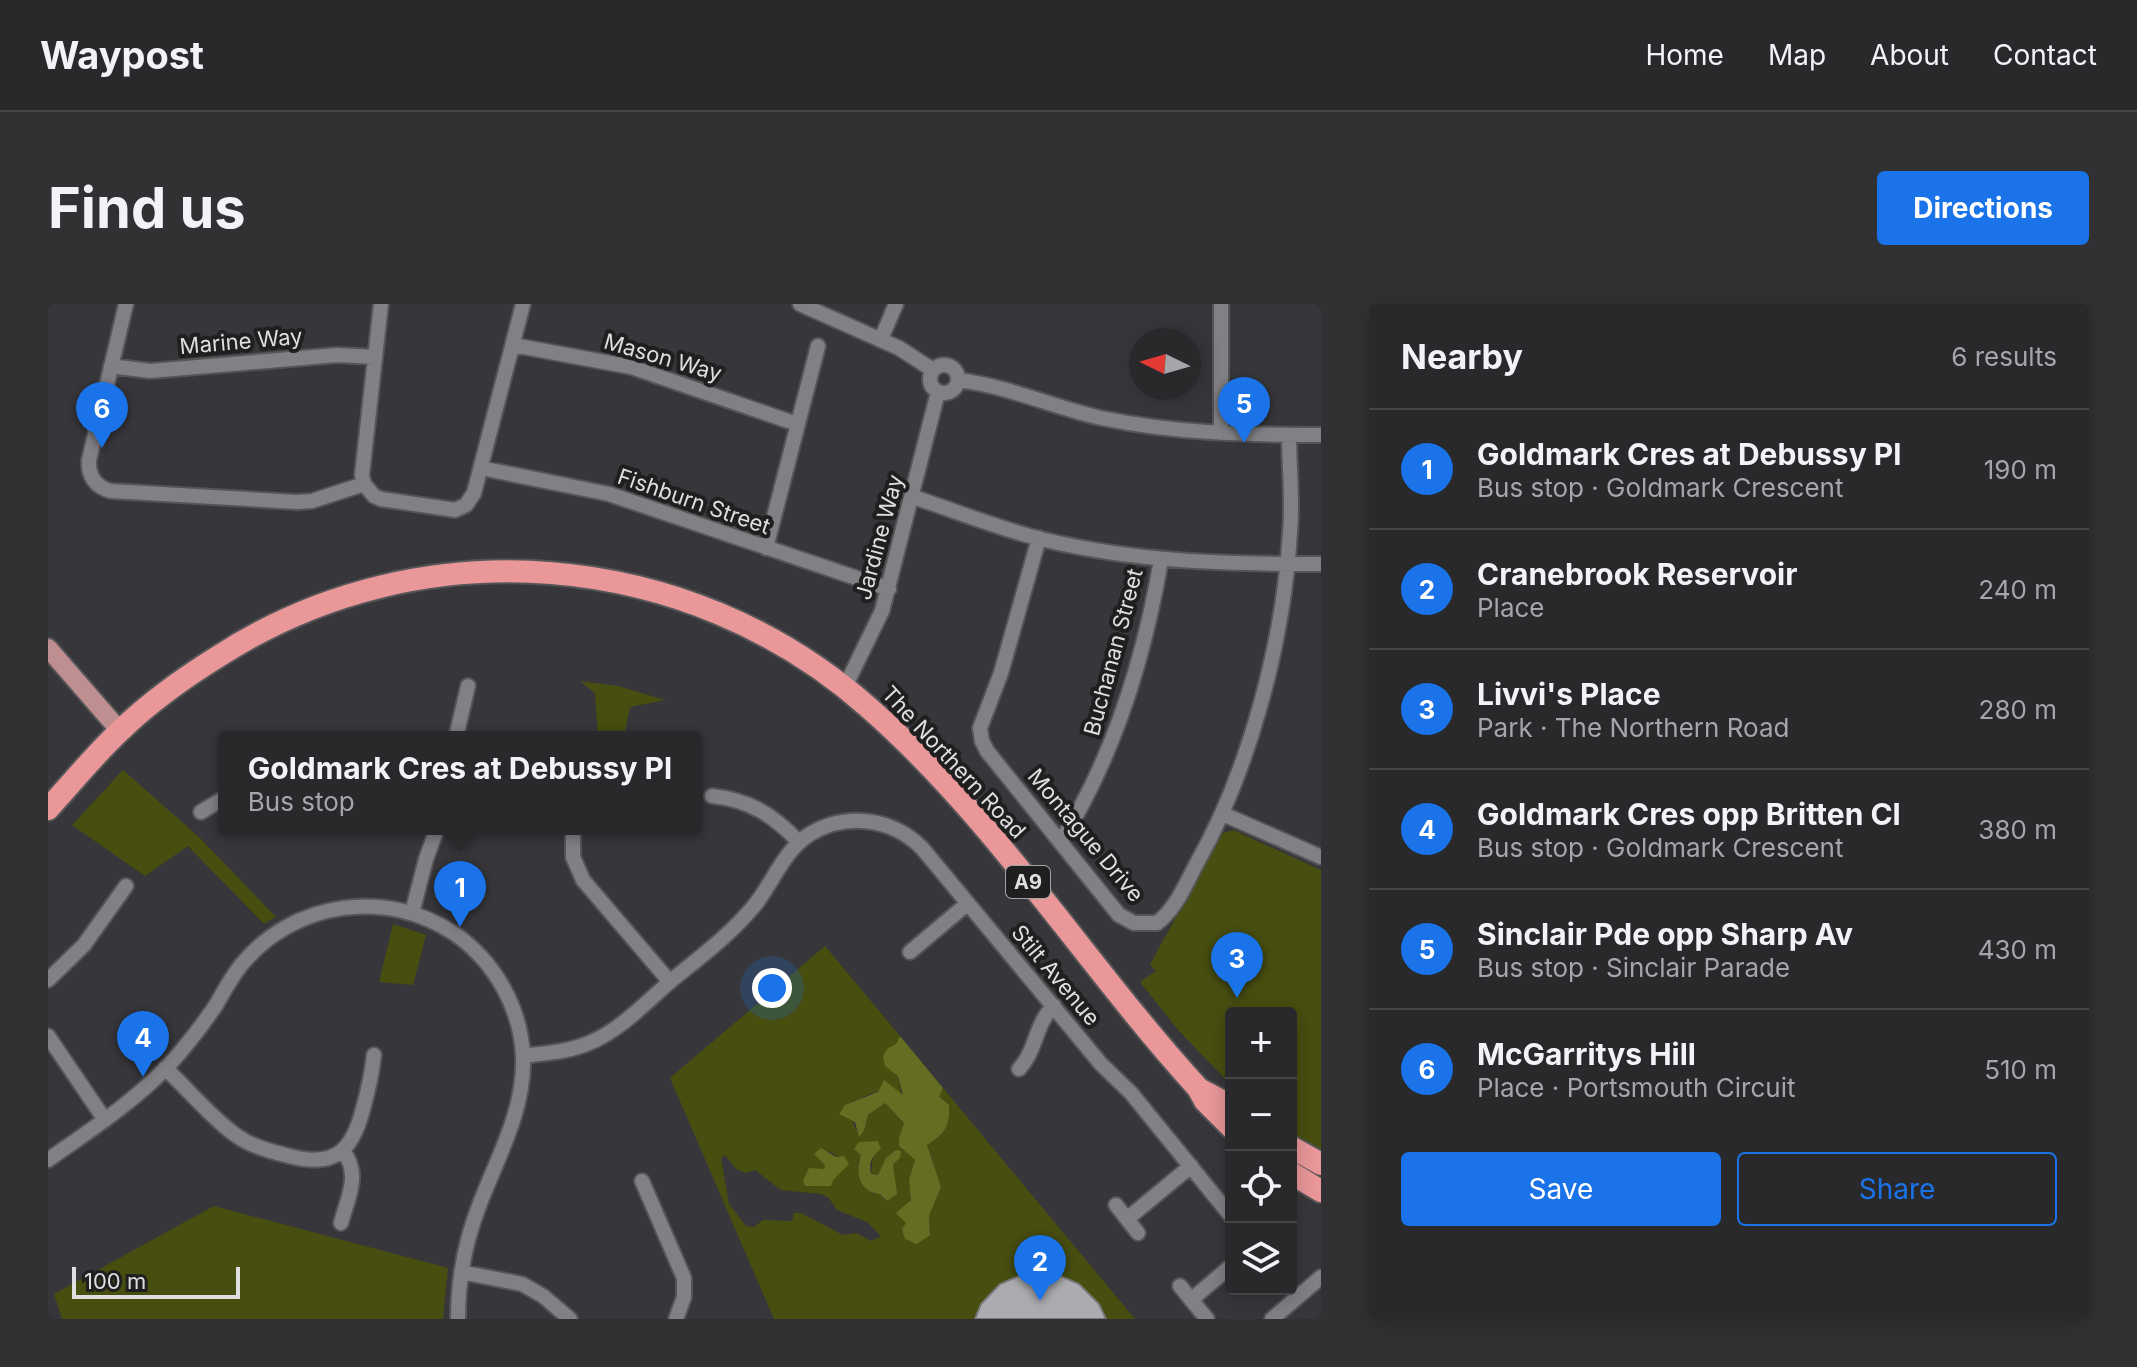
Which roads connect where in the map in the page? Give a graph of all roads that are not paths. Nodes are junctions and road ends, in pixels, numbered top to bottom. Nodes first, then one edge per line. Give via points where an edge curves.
1 (126, 304) edge
2 (381, 304) edge
3 (523, 304) edge
4 (800, 304) edge
5 (896, 304) edge
6 (1221, 304) edge
7 (881, 339) junction
8 (513, 345) junction
9 (818, 346) dead end
10 (375, 357) junction
11 (111, 366) junction
12 (933, 370) junction
13 (958, 380) junction
14 (938, 392) junction
15 (797, 424) junction
16 (1221, 433) junction
17 (1289, 435) junction
18 (1321, 435) edge
19 (481, 468) junction
20 (364, 484) junction
21 (913, 497) junction
22 (1039, 538) junction
23 (766, 548) junction
24 (1161, 560) junction
25 (1288, 564) junction
26 (1321, 564) edge
27 (889, 589) junction
28 (48, 648) edge
29 (468, 686) dead end
30 (845, 687) junction
31 (120, 731) junction
32 (457, 731) edge
33 (712, 796) dead end
34 (218, 802) edge
35 (48, 809) edge
36 (201, 812) dead end
37 (1223, 814) junction
38 (435, 835) edge
39 (573, 835) edge
40 (1061, 841) junction
41 (799, 842) junction
42 (1321, 857) edge
43 (126, 886) dead end
44 (967, 904) junction
45 (412, 913) junction
46 (910, 952) dead end
47 (48, 980) edge
48 (670, 982) junction
49 (1054, 1006) junction
50 (48, 1036) edge
51 (374, 1055) dead end
52 (523, 1056) junction
53 (165, 1068) junction
54 (1019, 1069) dead end
55 (1198, 1088) junction
56 (1225, 1103) edge
57 (105, 1120) junction
58 (1225, 1121) edge
59 (1297, 1150) edge
60 (343, 1151) junction
61 (48, 1160) edge
62 (1321, 1164) edge
63 (1191, 1166) junction
64 (1297, 1177) edge
65 (642, 1181) dead end
66 (1321, 1191) edge
67 (1116, 1205) dead end
68 (1225, 1208) edge
69 (1127, 1219) junction
70 (341, 1223) dead end
71 (1138, 1233) dead end
72 (1225, 1271) edge
73 (461, 1272) junction
74 (1321, 1277) edge
75 (1180, 1286) dead end
76 (1191, 1300) junction
77 (458, 1319) edge
78 (570, 1319) edge
79 (676, 1319) edge
80 (1207, 1319) edge
81 (1272, 1319) edge

1 - 11 street
2 - 10 street
3 - 8 street
4 - 7 street
5 - 7 street
6 - 16 street
7 - 12 street
8 - 15 street, Mason Way via 631,367
8 - 19 street
9 - 15 street
10 - 11 street, Marine Way via 337,355 150,371
10 - 20 street
11 - 20 street via 89,460 91,477 102,488 297,502
12 - 13 street via 949,365
12 - 14 street via 930,383
13 - 14 street via 951,391
13 - 16 street via 1120,422
14 - 21 street, Jardine Way
15 - 23 street
16 - 17 street
17 - 18 street
17 - 25 street, Montague Drive
19 - 20 street via 471,499 455,510 381,499
19 - 23 street, Fishburn Street via 609,494
21 - 22 street
21 - 27 street, Jardine Way
22 - 24 street
22 - 40 street, Montague Drive via 980,735 987,751
23 - 27 street, Fishburn Street
24 - 25 street
24 - 40 street, Buchanan Street via 1119,725 1096,780
25 - 26 street
25 - 37 street, Montague Drive via 1268,669
27 - 30 street, Jardine Way
28 - 31 main road
29 - 32 street
30 - 31 highway, The Northern Road / A9 via 754,629 672,597 577,574 471,571 373,588 295,614 222,653
30 - 55 highway, The Northern Road / A9 via 967,808
31 - 35 highway, The Northern Road / A9
33 - 41 street via 758,808
34 - 36 street
37 - 40 street, Montague Drive via 1172,908 1150,924 1119,915
37 - 42 street
38 - 45 street
39 - 48 street via 573,857 583,880
41 - 44 street, Stilt Avenue via 846,821 887,825 916,842
41 - 48 street, Stilt Avenue via 741,922
43 - 47 street via 84,945
44 - 46 street
44 - 49 street, Stilt Avenue
45 - 52 street via 448,930 487,963 515,1012
45 - 53 street via 351,906 317,913 281,930 242,964 196,1033
48 - 52 street, Stilt Avenue via 618,1027 593,1041
49 - 54 street
49 - 63 street, Stilt Avenue
50 - 57 street
51 - 60 street via 359,1127
52 - 73 street via 518,1104 476,1215
53 - 57 street
53 - 60 street via 229,1129 260,1148 309,1161
55 - 56 highway, The Northern Road / A9
55 - 58 highway, The Northern Road / A9
57 - 61 street
59 - 62 highway
60 - 70 street via 354,1173
63 - 68 street, Stilt Avenue
63 - 69 street
64 - 66 highway
65 - 79 street via 684,1278
67 - 69 street
69 - 71 street
72 - 76 street
73 - 77 street
73 - 78 street via 522,1284
74 - 81 street
75 - 76 street
76 - 80 street

